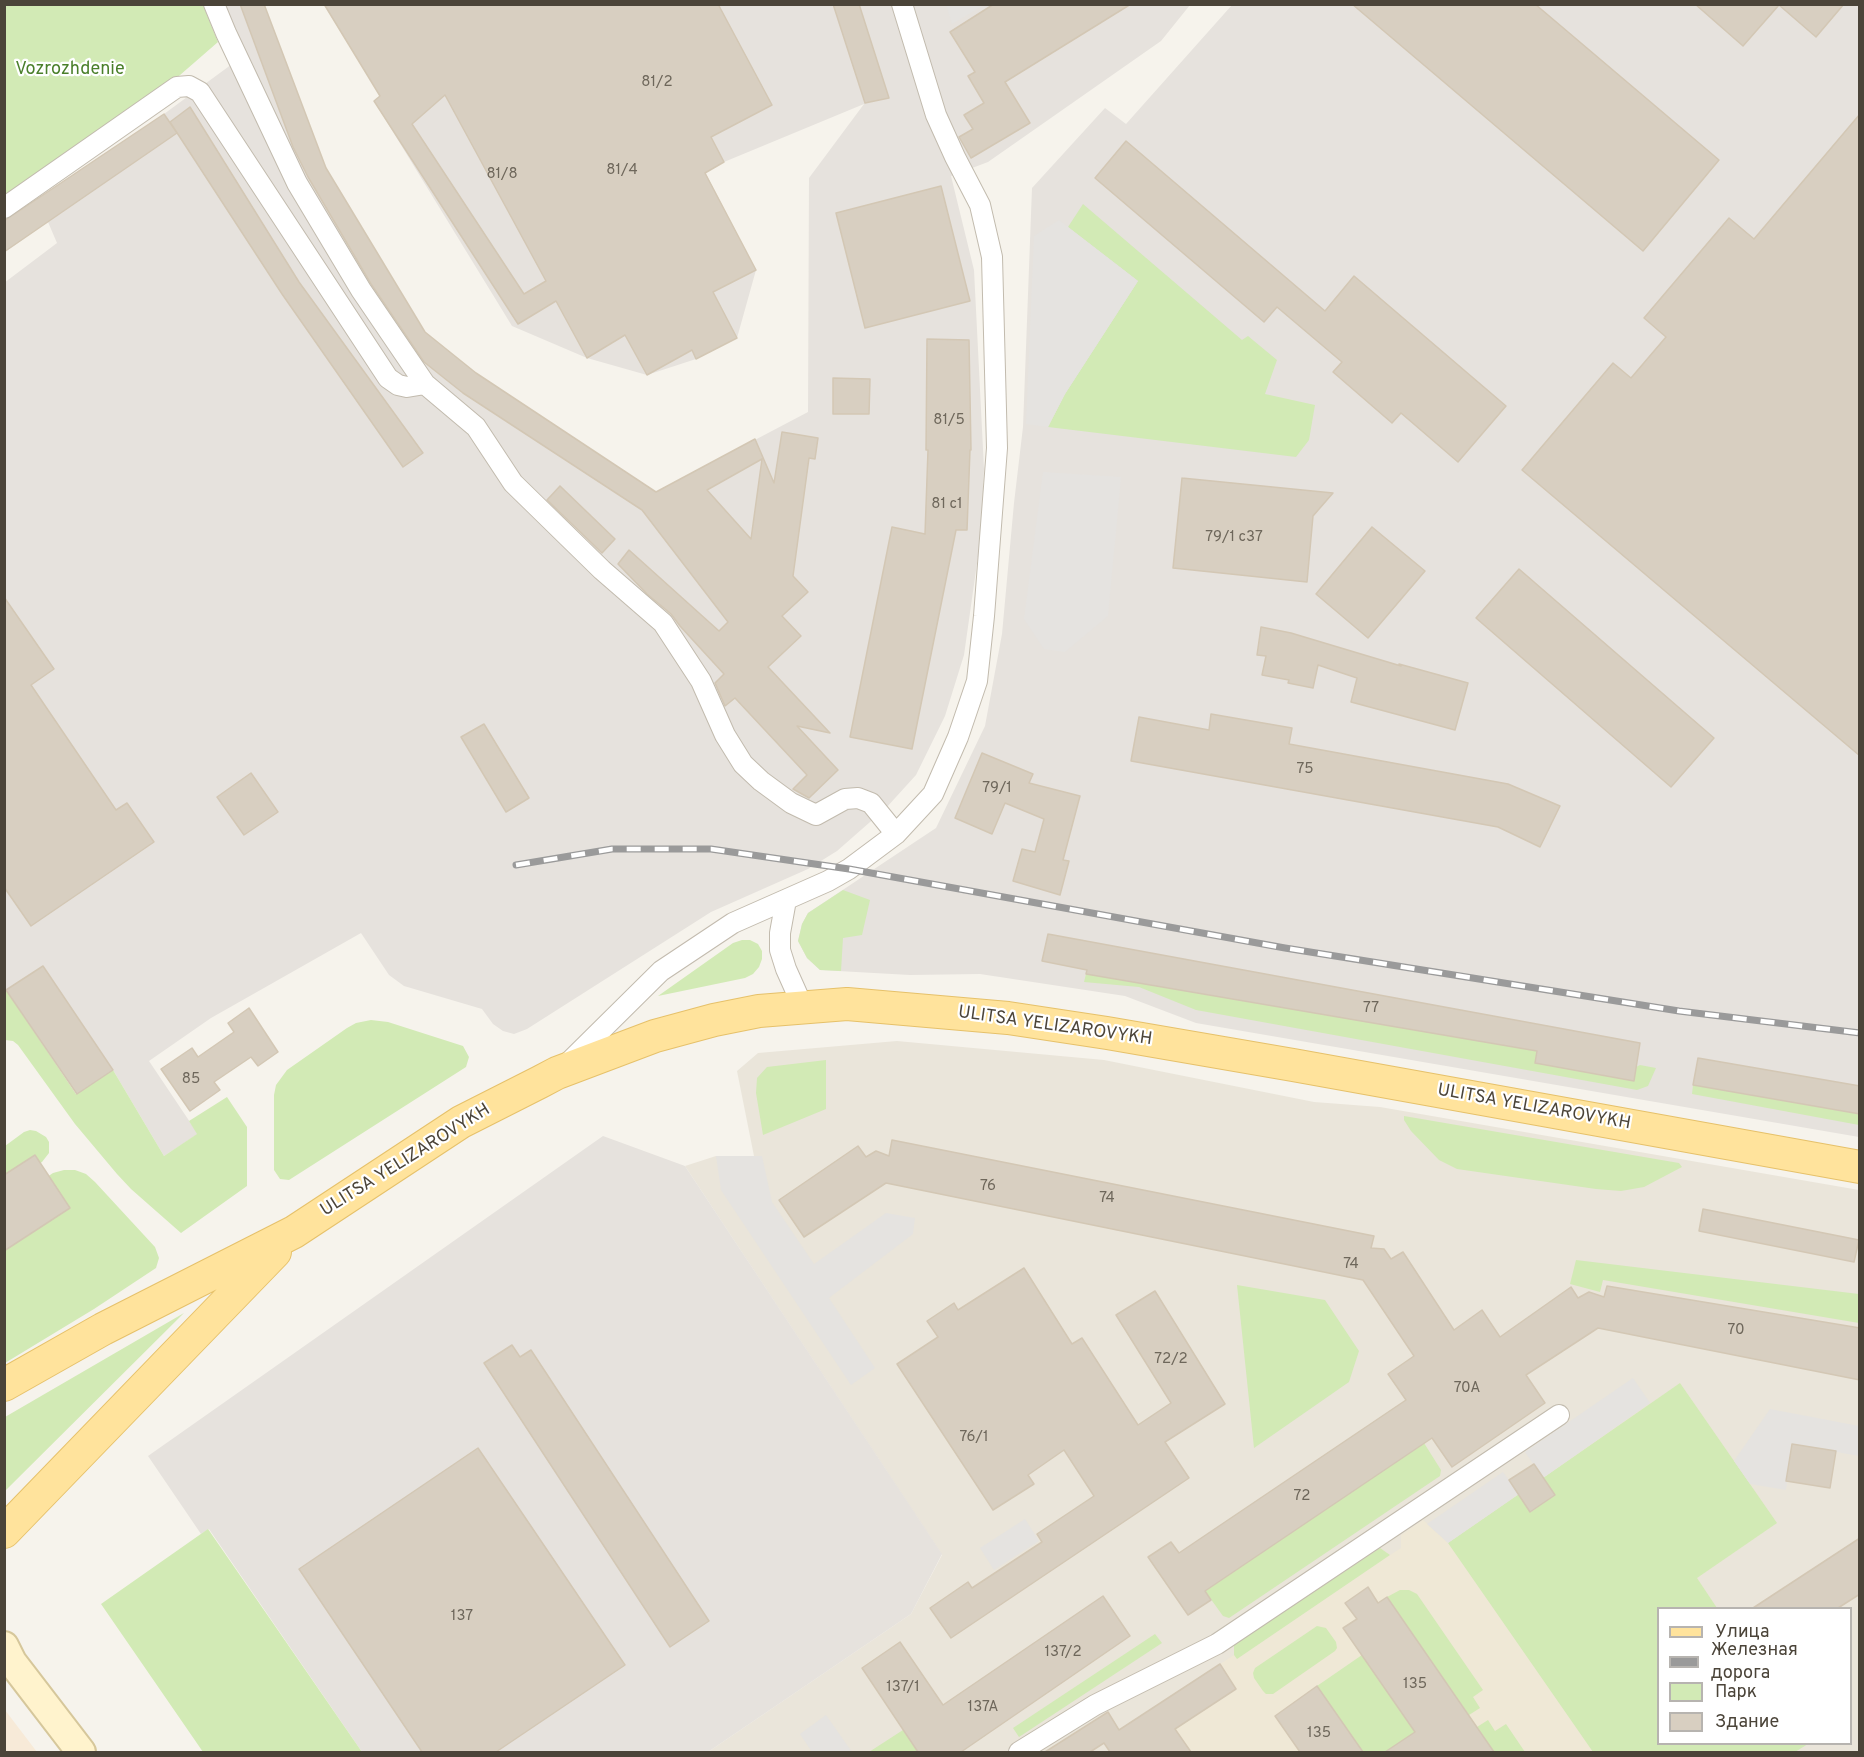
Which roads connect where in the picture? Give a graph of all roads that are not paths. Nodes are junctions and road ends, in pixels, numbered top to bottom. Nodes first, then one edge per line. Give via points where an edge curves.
1 (214, 4) edge
2 (902, 4) edge
3 (4, 208) edge
4 (425, 384) junction
5 (896, 834) junction
6 (786, 900) junction
7 (803, 1007) junction
8 (557, 1073) junction
9 (1860, 1167) edge
10 (294, 1232) junction
11 (4, 1385) edge
12 (1559, 1415) dead end
13 (4, 1532) edge
14 (7, 1656) edge
15 (81, 1752) edge
16 (1019, 1752) edge

1 - 4 street via 297,183 361,290
2 - 5 street via 936,115 980,205 992,257 997,448 976,681 958,737 933,794
3 - 4 street via 177,87 189,86 200,92 388,378 407,387
4 - 5 street via 476,428 513,483 537,507 663,622 701,681 725,735 743,764 761,782 816,815 845,799 871,803
5 - 6 street via 849,869
6 - 7 street via 780,950
6 - 8 street via 733,923 661,971
7 - 8 main road, ULITSA YELIZAROVYKH via 714,1020 655,1036
7 - 9 main road, ULITSA YELIZAROVYKH via 847,1004 1008,1018
8 - 10 main road, ULITSA YELIZAROVYKH via 461,1122
10 - 11 main road, ULITSA YELIZAROVYKH via 103,1329
10 - 13 main road, ULITSA YELIZAROVYKH
12 - 16 street via 1217,1644 1095,1705
14 - 15 main road

